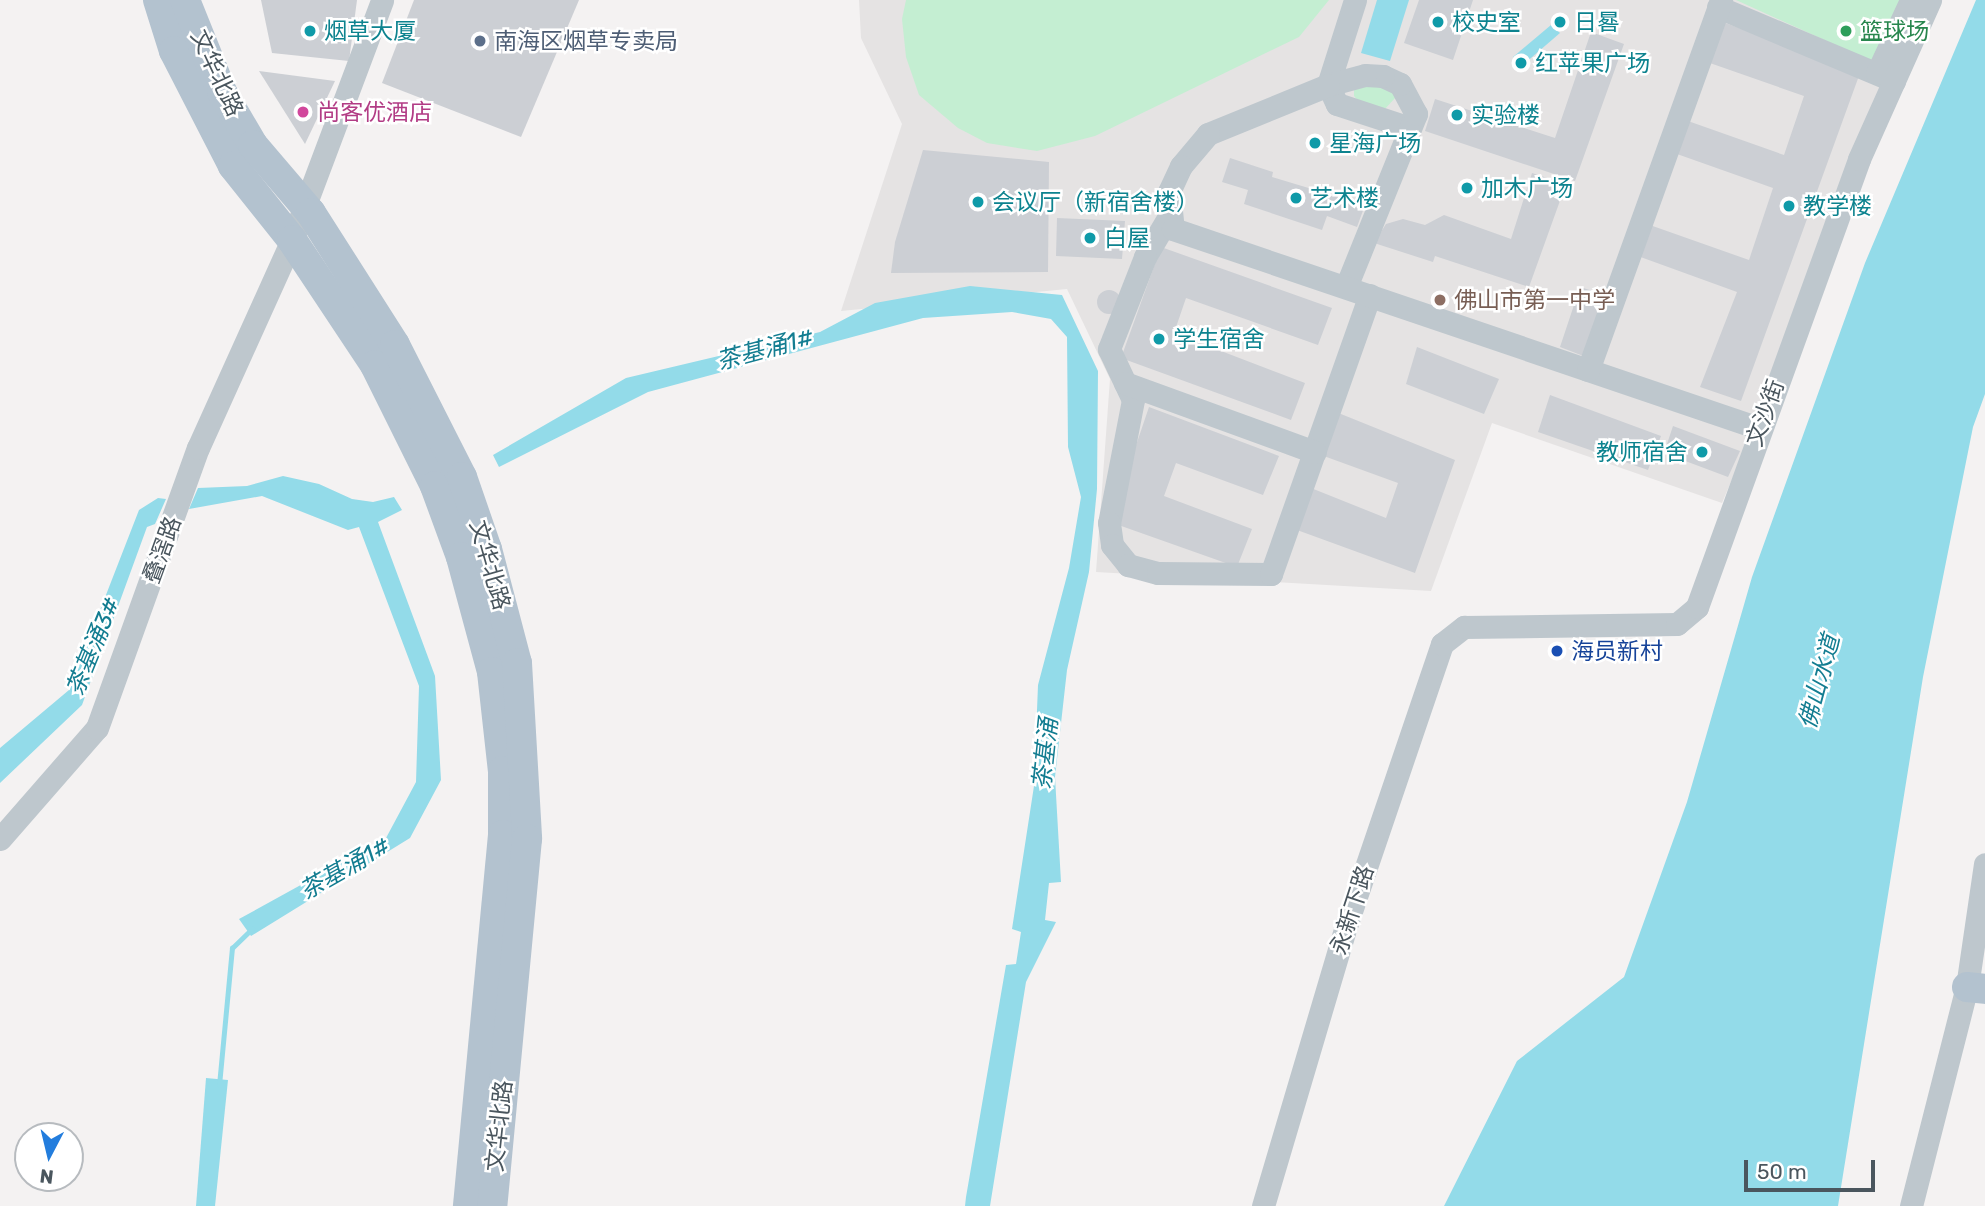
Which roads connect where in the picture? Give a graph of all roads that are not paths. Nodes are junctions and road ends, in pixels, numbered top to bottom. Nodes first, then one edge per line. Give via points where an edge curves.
1 (158, 0) edge
2 (185, 0) edge
3 (382, 0) edge
4 (1355, 0) edge
5 (1911, 0) edge
6 (1930, 0) edge
7 (1720, 4) edge
8 (1885, 77) junction
9 (1328, 85) junction
10 (1407, 127) junction
11 (305, 206) junction
12 (1171, 213) junction
13 (292, 240) junction
14 (1346, 287) junction
15 (1370, 295) junction
16 (1588, 370) junction
17 (1125, 383) junction
18 (1759, 428) junction
19 (1315, 452) junction
20 (1464, 627) joint
21 (0, 839) edge
22 (1985, 864) edge
23 (1977, 979) edge
24 (468, 1206) edge
25 (492, 1206) edge
26 (1263, 1206) edge
27 (1911, 1206) edge

1 - 13 main road, 文华北路 via 200,107 233,166
2 - 11 main road, 文华北路 via 222,92 253,145
3 - 11 street, 叠滘路
4 - 9 street
5 - 8 street
6 - 8 street, 文沙街
7 - 8 street
7 - 16 street
8 - 18 street, 文沙街
9 - 10 street via 1337,104
9 - 10 street via 1365,75 1400,83 1416,114
9 - 12 street via 1208,134 1181,166 1169,192
10 - 14 street
11 - 13 street, 叠滘路
11 - 25 main road, 文华北路 via 396,345 461,477 487,549 517,663 527,839
12 - 14 street via 1173,229
12 - 17 street via 1145,257 1109,349
13 - 21 street, 叠滘路 via 198,449 97,728
13 - 24 main road, 文华北路 via 375,365 435,486 461,557 492,671 503,771 503,835
14 - 15 street
15 - 16 street
15 - 19 street
16 - 18 street
17 - 19 street
17 - 19 street via 1132,400 1109,523 1112,545 1128,565 1158,572 1271,574
18 - 20 street, 文沙街 via 1697,607 1677,624
20 - 26 street, 永新下路 via 1442,644 1347,923
22 - 23 street
23 - 27 street

